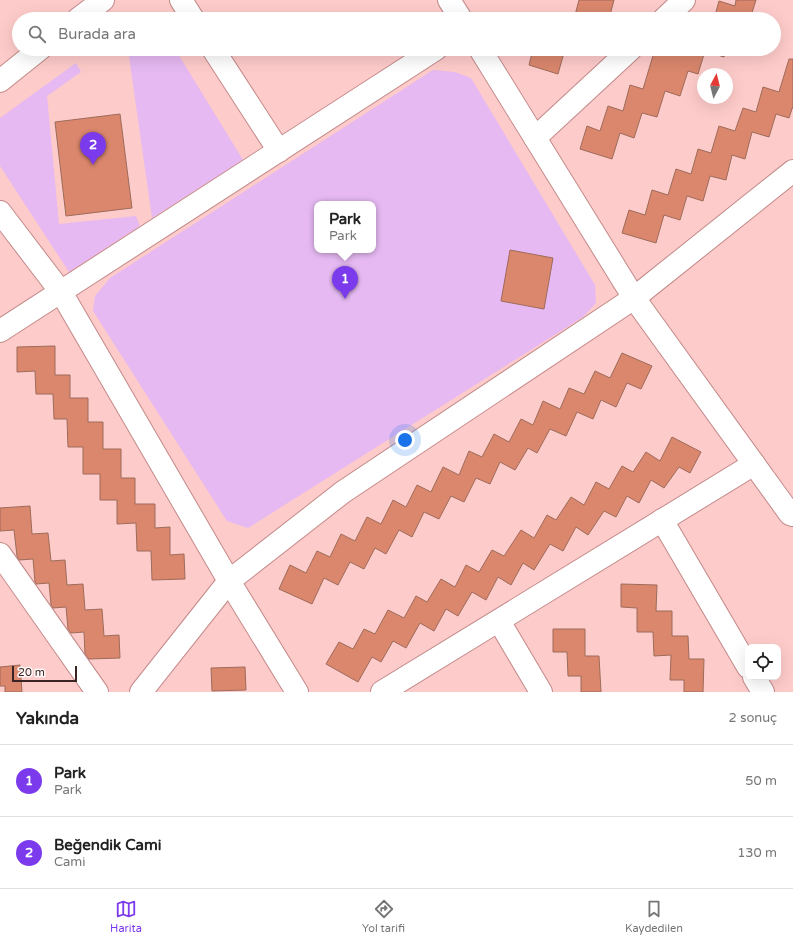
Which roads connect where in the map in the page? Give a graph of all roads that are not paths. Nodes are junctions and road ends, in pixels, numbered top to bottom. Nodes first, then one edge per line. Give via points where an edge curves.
1 (103, 0) edge
2 (181, 0) edge
3 (449, 0) edge
4 (684, 0) edge
5 (87, 12) edge
6 (189, 12) edge
7 (457, 12) edge
8 (671, 12) edge
9 (31, 56) edge
10 (218, 56) edge
11 (425, 56) edge
12 (484, 56) edge
13 (623, 56) edge
14 (0, 81) edge
15 (534, 138) junction
16 (279, 151) junction
17 (793, 171) edge
18 (0, 212) edge
19 (61, 292) junction
20 (634, 298) junction
21 (0, 331) edge
22 (754, 464) junction
23 (793, 515) edge
24 (662, 520) junction
25 (0, 554) edge
26 (229, 581) junction
27 (499, 621) junction
28 (745, 662) edge
29 (756, 680) edge
30 (97, 692) edge
31 (141, 692) edge
32 (298, 692) edge
33 (382, 692) edge
34 (541, 692) edge
35 (763, 692) edge

1 - 5 street
2 - 6 street
3 - 7 street
4 - 8 street
9 - 14 street
10 - 16 street
11 - 16 street
12 - 15 street
13 - 15 street
15 - 20 street
16 - 19 street
17 - 20 street
18 - 19 street
19 - 21 street
19 - 26 street
20 - 22 street
20 - 26 street via 343,492
22 - 23 street
22 - 24 street
24 - 27 street
24 - 28 street
25 - 30 street
26 - 31 street
26 - 32 street
27 - 33 street
27 - 34 street
29 - 35 street

